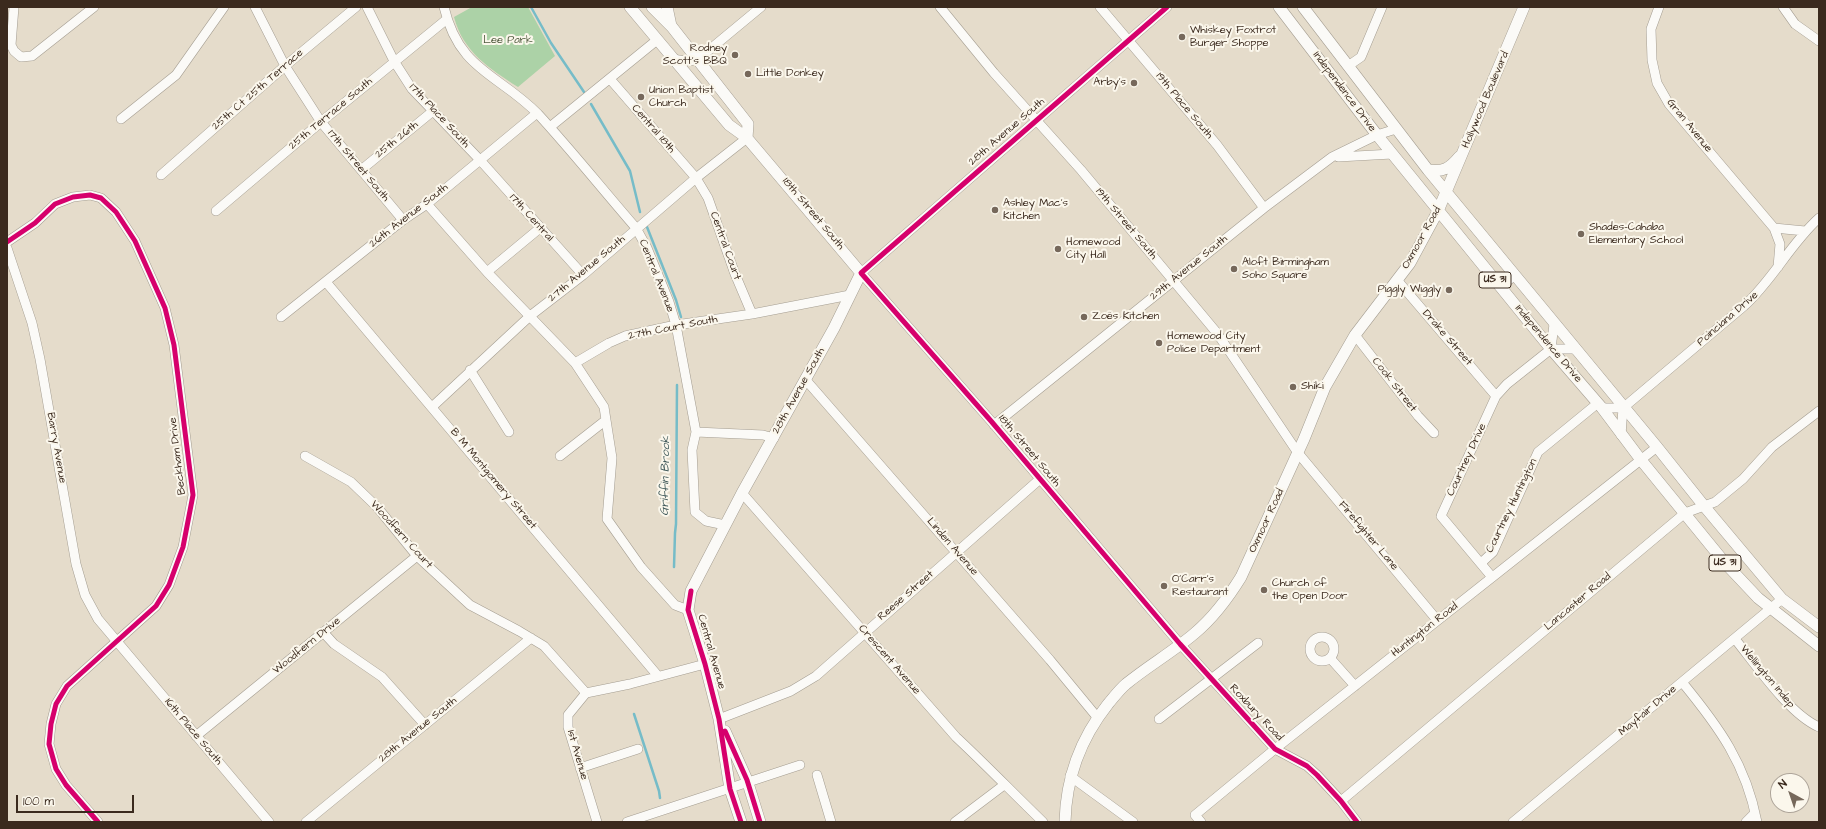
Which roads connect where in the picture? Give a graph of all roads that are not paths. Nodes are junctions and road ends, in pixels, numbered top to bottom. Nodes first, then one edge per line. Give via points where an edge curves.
1 (14, 7) edge
2 (94, 7) edge
3 (224, 7) edge
4 (255, 7) edge
5 (356, 7) edge
6 (367, 7) edge
7 (444, 7) edge
8 (630, 7) edge
9 (652, 7) edge
10 (667, 7) edge
11 (761, 7) edge
12 (940, 7) edge
13 (1100, 7) edge
14 (1167, 7) edge
15 (1279, 7) edge
16 (1303, 7) edge
17 (1382, 7) edge
18 (1524, 7) edge
19 (1659, 7) edge
20 (1783, 7) edge
21 (447, 19) junction
22 (672, 27) junction
23 (657, 40) junction
24 (1128, 40) junction
25 (1819, 41) edge
26 (672, 58) junction
27 (697, 60) junction
28 (394, 61) junction
29 (285, 66) junction
30 (1348, 66) junction
31 (610, 79) junction
32 (433, 111) junction
33 (537, 113) junction
34 (1036, 119) junction
35 (121, 120) dead end
36 (321, 122) junction
37 (550, 127) junction
38 (1396, 129) junction
39 (1377, 135) junction
40 (748, 138) junction
41 (1464, 152) junction
42 (1392, 154) junction
43 (1332, 157) junction
44 (480, 160) junction
45 (361, 170) junction
46 (1428, 170) junction
47 (161, 175) dead end
48 (696, 178) junction
49 (1446, 192) junction
50 (427, 204) junction
51 (1264, 208) junction
52 (1438, 211) junction
53 (216, 212) dead end
54 (1819, 218) edge
55 (403, 220) junction
56 (540, 228) junction
57 (636, 228) junction
58 (1774, 228) junction
59 (1805, 231) junction
60 (7, 242) edge
61 (7, 248) edge
62 (1778, 268) junction
63 (487, 272) junction
64 (861, 273) junction
65 (583, 275) junction
66 (1514, 276) junction
67 (1397, 280) junction
68 (1172, 281) junction
69 (326, 282) junction
70 (1501, 286) junction
71 (850, 295) junction
72 (752, 314) junction
73 (530, 316) junction
74 (280, 317) dead end
75 (1554, 324) junction
76 (676, 325) junction
77 (1355, 335) junction
78 (1551, 349) junction
79 (1575, 349) junction
80 (575, 363) junction
81 (470, 370) junction
82 (805, 378) junction
83 (1496, 396) junction
84 (1600, 405) junction
85 (432, 407) junction
86 (1623, 408) junction
87 (1819, 411) edge
88 (606, 420) junction
89 (994, 425) junction
90 (510, 432) dead end
91 (696, 432) junction
92 (1434, 433) dead end
93 (1621, 435) junction
94 (774, 438) junction
95 (1657, 447) junction
96 (1298, 453) junction
97 (305, 456) dead end
98 (560, 456) dead end
99 (1641, 460) junction
100 (1040, 479) junction
101 (742, 492) junction
102 (1704, 506) junction
103 (1685, 513) junction
104 (725, 525) junction
105 (957, 552) junction
106 (417, 556) junction
107 (1481, 563) junction
108 (1492, 577) junction
109 (691, 591) joint
110 (1782, 599) junction
111 (1770, 609) junction
112 (688, 610) junction
113 (1438, 620) junction
114 (1819, 626) edge
115 (865, 631) junction
116 (324, 632) junction
117 (531, 638) junction
118 (1735, 639) junction
119 (117, 642) junction
120 (1258, 643) dead end
121 (1180, 644) junction
122 (1819, 646) edge
123 (1330, 658) dead end
124 (705, 664) junction
125 (658, 676) junction
126 (1211, 678) junction
127 (1682, 682) junction
128 (1354, 686) junction
129 (586, 692) junction
130 (1098, 717) junction
131 (719, 719) junction
132 (1159, 719) dead end
133 (425, 725) junction
134 (1819, 727) edge
135 (196, 736) junction
136 (638, 749) dead end
137 (1275, 749) junction
138 (800, 765) dead end
139 (580, 768) junction
140 (816, 775) dead end
141 (1070, 776) junction
142 (748, 782) junction
143 (1004, 785) junction
144 (730, 789) junction
145 (1341, 801) junction
146 (1756, 818) edge
147 (1198, 819) edge
148 (98, 822) edge
149 (269, 822) edge
150 (306, 822) edge
151 (597, 822) edge
152 (627, 822) edge
153 (741, 822) edge
154 (760, 822) edge
155 (832, 822) edge
156 (955, 822) edge
157 (1043, 822) edge
158 (1065, 822) edge
159 (1133, 822) edge
160 (1357, 822) edge
161 (1513, 822) edge
162 (1746, 822) edge

1 - 2 street via 11,45 21,57 32,56
3 - 35 street via 176,76
4 - 29 street, 17th Street South
5 - 29 street, 25th Ct 25th Terrace
6 - 28 street, 17th Place South
7 - 21 street, Central Avenue
8 - 23 main road, 18th Street South
9 - 22 main road
10 - 22 main road
11 - 27 street
12 - 34 street, 19th Street South
13 - 24 street, 19th Place South
14 - 24 street, 28th Avenue South
15 - 39 main road, Independence Drive / US 31
16 - 30 main road, Independence Drive / US 31
17 - 30 street via 1361,57
18 - 41 main road, Hollywood Boulevard
19 - 58 street, Gran Avenue via 1651,29 1652,60 1657,82 1669,104
20 - 25 street via 1795,24
21 - 28 street, 25th Terrace South
21 - 33 street, Central Avenue via 462,49 478,67
22 - 27 main road
23 - 26 main road, 18th Street South
23 - 31 street
24 - 34 street, 28th Avenue South
24 - 51 street, 19th Place South via 1217,145
26 - 27 street
26 - 40 main road, 18th Street South via 729,124
27 - 40 main road via 748,124
28 - 32 street, 17th Place South via 412,89
28 - 36 street, 25th Terrace South
29 - 36 street, 17th Street South
29 - 47 street, 25th Ct 25th Terrace
30 - 38 main road, Independence Drive / US 31
31 - 37 street
31 - 48 street, Central 18th
32 - 44 street, 17th Place South
32 - 45 street, 25th 26th
33 - 37 street, Central Avenue
33 - 44 street, 26th Avenue South
34 - 64 street, 28th Avenue South
34 - 68 street, 19th Street South via 1127,224
36 - 45 street, 17th Street South
36 - 53 street, 25th Terrace South
37 - 57 street, Central Avenue
38 - 39 street, 29th Avenue South
38 - 46 main road, Independence Drive / US 31
39 - 42 main road, Independence Drive / US 31
39 - 43 street, 29th Avenue South
40 - 48 street, 27th Avenue South
40 - 64 main road, 18th Street South
41 - 46 main road via 1451,167 1437,171
41 - 49 main road, Hollywood Boulevard
42 - 43 street
42 - 52 main road, Independence Drive / US 31
43 - 51 street, 29th Avenue South
44 - 50 street, 26th Avenue South
44 - 56 street, 17th Central
45 - 55 street, 17th Street South
46 - 49 main road, Independence Drive / US 31
48 - 57 street, 27th Avenue South
48 - 72 street, Central Court via 708,198
49 - 52 main road, Oxmoor Road
49 - 66 main road, Independence Drive / US 31
50 - 55 street, 26th Avenue South
50 - 63 street
51 - 68 street, 29th Avenue South
52 - 67 main road, Oxmoor Road via 1410,263
52 - 70 main road, Independence Drive / US 31
54 - 59 street, Poinciana Drive
55 - 69 street, 26th Avenue South
56 - 63 street
56 - 65 street, 17th Central
57 - 65 street, 27th Avenue South
57 - 76 street, Central Avenue via 648,248
58 - 59 street
58 - 62 street, Gran Avenue via 1780,244
59 - 62 street, Poinciana Drive
60 - 119 street, Beckham Drive via 35,223 55,204 73,197 90,195 100,198 116,212 135,241 165,308 174,345 193,496 183,547 168,585 156,606
61 - 119 street, Barry Avenue via 32,323 40,359 76,564 85,595 98,620
62 - 86 street, Poinciana Drive via 1755,296
63 - 73 street
64 - 71 main road, 28th Avenue South
64 - 89 street, 18th Street South
65 - 73 street, 27th Avenue South
66 - 70 street
66 - 75 main road, Independence Drive / US 31
67 - 77 main road, Oxmoor Road
67 - 83 street, Drake Street
68 - 89 street, 29th Avenue South
68 - 96 street, 19th Street South via 1217,333
69 - 74 street, 26th Avenue South
69 - 85 street, B M Montgomery Street
70 - 78 main road, Independence Drive / US 31
71 - 72 street, 27th Court South
71 - 82 main road, 28th Avenue South
72 - 76 street, 27th Court South
73 - 80 street
73 - 81 street, 27th Avenue South
75 - 78 street
75 - 79 main road, Independence Drive / US 31
76 - 80 street, 27th Court South via 625,336
76 - 91 street, Central Avenue
77 - 92 street, Cook Street
77 - 96 main road, Oxmoor Road via 1325,387
78 - 79 street
78 - 83 street, Courtney Drive
78 - 84 main road, Independence Drive / US 31
79 - 86 main road, Independence Drive / US 31
80 - 88 street via 604,406
81 - 85 street, 27th Avenue South
81 - 90 street
82 - 94 main road, 28th Avenue South
82 - 105 street, Linden Avenue
83 - 107 street, Courtney Drive via 1441,516
84 - 86 street
84 - 93 main road, Independence Drive / US 31
84 - 107 street, Courtney Huntington via 1538,452 1493,552
85 - 125 street, B M Montgomery Street
86 - 93 street
86 - 95 main road, Independence Drive / US 31
87 - 102 street, Lancaster Road via 1772,447 1743,479 1715,502
88 - 98 street
88 - 112 street via 612,458 607,519 641,567 675,605
89 - 100 street, 18th Street South
91 - 94 street via 763,435
91 - 104 street, Central Avenue via 692,450 695,512 706,521
93 - 99 main road, Independence Drive / US 31
94 - 101 main road, 28th Avenue South
95 - 99 street, Huntington Road
95 - 102 main road, Independence Drive / US 31
96 - 113 street, Firefighter Lane
96 - 121 main road, Oxmoor Road via 1254,550 1228,598 1195,634
97 - 106 street, Woodfern Court via 351,482 377,507
99 - 103 main road, Independence Drive / US 31
99 - 108 street, Huntington Road
100 - 105 street, Reese Street
100 - 121 street, 18th Street South
101 - 104 main road, 28th Avenue South
101 - 115 street, Crescent Avenue
102 - 103 street, Lancaster Road
102 - 110 main road, Independence Drive / US 31
103 - 111 main road, Independence Drive / US 31 via 1725,563
103 - 145 street, Lancaster Road
104 - 109 main road, 28th Avenue South
105 - 115 street, Reese Street
105 - 130 street, Linden Avenue
106 - 116 street, Woodfern Drive
106 - 117 street, Woodfern Court via 470,605
107 - 108 street, Courtney Drive
108 - 113 street, Huntington Road
109 - 112 main road, Central Avenue
110 - 111 street, Mayfair Drive
110 - 114 main road, Independence Drive / US 31
111 - 118 street, Mayfair Drive
111 - 122 main road, Independence Drive / US 31
112 - 124 main road, Central Avenue
113 - 128 street, Huntington Road
115 - 131 street, Reese Street via 807,682 791,691
115 - 143 street, Crescent Avenue via 956,737 992,770
116 - 133 street via 334,644 382,678
116 - 135 street, Woodfern Drive
117 - 129 street, Woodfern Court via 544,646
117 - 133 street, 28th Avenue South
118 - 127 street, Mayfair Drive
118 - 134 street, Wellington Indep via 1791,707
119 - 135 street, 16th Place South
119 - 148 street, Beckham Drive via 67,686 56,704 50,724 49,744 56,768 66,785
120 - 126 street
121 - 126 street, Roxbury Road
121 - 130 main road, Oxmoor Road via 1126,684
123 - 128 street
124 - 125 street
124 - 131 main road, Central Avenue
125 - 129 street
126 - 132 street
126 - 137 street, Roxbury Road
127 - 146 street via 1722,734 1741,768
127 - 161 street, Mayfair Drive
128 - 137 street, Huntington Road
129 - 139 street, 1st Avenue via 568,714 568,727
130 - 141 main road, Oxmoor Road via 1084,741
131 - 142 main road, Central Avenue
131 - 144 main road, Central Avenue
133 - 150 street, 28th Avenue South
135 - 149 street, 16th Place South
136 - 139 street
137 - 145 street, Roxbury Road via 1307,766
137 - 147 street, Huntington Road
138 - 142 street
139 - 151 street, 1st Avenue
140 - 155 street
141 - 158 main road, Oxmoor Road
141 - 159 street
142 - 144 street
142 - 154 main road, Central Avenue
143 - 156 street
143 - 157 street, Crescent Avenue
144 - 152 street
144 - 153 main road, Central Avenue
145 - 160 street, Roxbury Road
146 - 162 street

